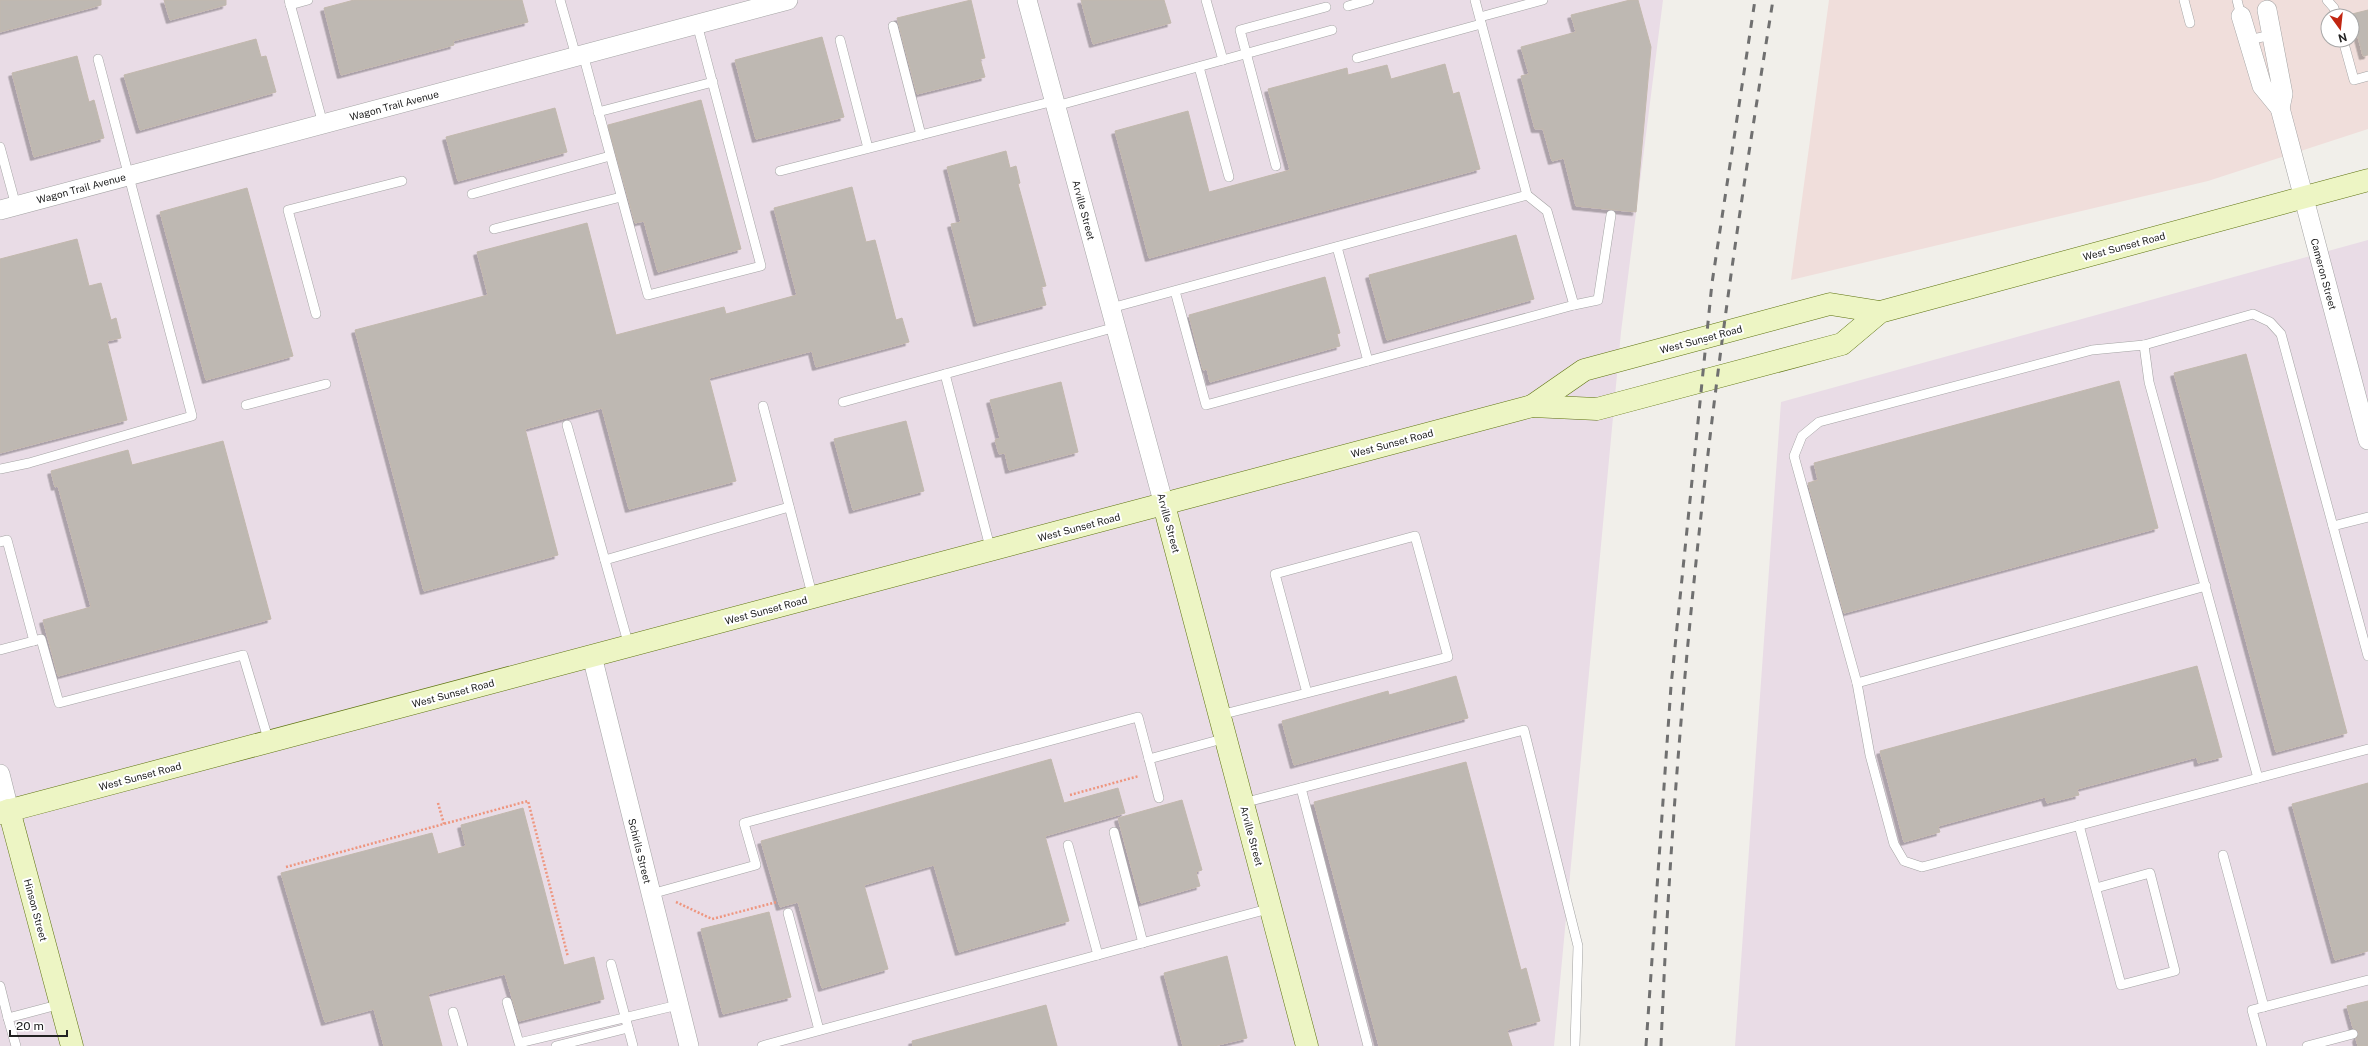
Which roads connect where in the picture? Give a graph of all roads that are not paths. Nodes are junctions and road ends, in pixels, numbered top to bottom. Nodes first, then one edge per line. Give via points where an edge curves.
1 (308, 0) edge
2 (560, 0) edge
3 (788, 0) edge
4 (1027, 0) edge
5 (1206, 0) edge
6 (1370, 0) edge
7 (1475, 0) edge
8 (1543, 0) edge
9 (2184, 0) edge
10 (2327, 0) edge
11 (290, 2) edge
12 (2265, 5) edge
13 (1348, 6) dead end
14 (1326, 7) dead end
15 (2239, 8) edge
16 (2334, 8) edge
17 (1481, 21) junction
18 (2190, 23) dead end
19 (697, 24) junction
20 (893, 26) dead end
21 (1332, 30) dead end
22 (2272, 35) junction
23 (840, 40) dead end
24 (2248, 40) junction
25 (2345, 48) edge
26 (1246, 54) junction
27 (579, 55) junction
28 (1357, 58) dead end
29 (98, 59) dead end
30 (1223, 60) junction
31 (1199, 67) junction
32 (2368, 76) edge
33 (712, 82) junction
34 (1055, 104) junction
35 (2280, 108) junction
36 (598, 112) junction
37 (323, 124) junction
38 (921, 134) junction
39 (0, 147) edge
40 (868, 148) junction
41 (610, 156) junction
42 (1276, 166) dead end
43 (780, 171) dead end
44 (129, 176) junction
45 (1229, 177) dead end
46 (2368, 180) edge
47 (402, 181) dead end
48 (472, 194) dead end
49 (1527, 195) junction
50 (621, 196) junction
51 (2304, 197) junction
52 (8, 208) edge
53 (1611, 215) dead end
54 (494, 229) dead end
55 (1337, 247) junction
56 (1174, 291) junction
57 (1574, 305) junction
58 (1111, 308) junction
59 (1880, 312) junction
60 (316, 314) dead end
61 (1116, 327) junction
62 (2144, 345) junction
63 (1368, 361) junction
64 (945, 374) junction
65 (326, 384) dead end
66 (843, 402) dead end
67 (246, 405) dead end
68 (763, 406) dead end
69 (1532, 406) junction
70 (567, 425) dead end
71 (2368, 440) edge
72 (0, 469) edge
73 (1164, 505) junction
74 (789, 507) junction
75 (2368, 517) edge
76 (2333, 526) junction
77 (0, 542) edge
78 (991, 550) junction
79 (605, 560) junction
80 (2206, 586) junction
81 (813, 598) junction
82 (34, 641) junction
83 (629, 646) junction
84 (0, 650) edge
85 (592, 656) junction
86 (2368, 656) edge
87 (1857, 683) junction
88 (1307, 692) junction
89 (1220, 715) junction
90 (1226, 738) junction
91 (269, 742) junction
92 (2368, 749) edge
93 (1149, 759) junction
94 (0, 774) edge
95 (2258, 778) junction
96 (1301, 788) junction
97 (1159, 798) dead end
98 (1243, 803) junction
99 (5, 811) edge
100 (2079, 826) junction
101 (1114, 832) dead end
102 (1068, 845) dead end
103 (2223, 855) dead end
104 (2096, 888) junction
105 (651, 894) junction
106 (1271, 908) junction
107 (788, 913) dead end
108 (1143, 943) junction
109 (1098, 955) junction
110 (611, 964) dead end
111 (2368, 980) edge
112 (0, 986) edge
113 (507, 1002) dead end
114 (61, 1004) junction
115 (678, 1006) junction
116 (2264, 1007) junction
117 (453, 1012) dead end
118 (8, 1018) junction
119 (626, 1018) junction
120 (628, 1028) junction
121 (819, 1030) junction
122 (2353, 1034) dead end
123 (16, 1046) edge
124 (72, 1046) edge
125 (463, 1046) edge
126 (556, 1046) edge
127 (633, 1046) edge
128 (688, 1046) edge
129 (762, 1046) edge
130 (1307, 1046) edge
131 (1368, 1046) edge
132 (1575, 1046) edge
133 (2262, 1046) edge
134 (2307, 1046) edge

1 - 11 lane
2 - 27 lane
3 - 19 street, Wagon Trail Avenue
4 - 34 street, Arville Street
5 - 30 lane
6 - 13 lane
7 - 17 lane
8 - 17 lane
9 - 18 lane
10 - 16 lane
11 - 37 lane
12 - 22 street, Cameron Street
14 - 26 lane via 1240,30
15 - 24 street, Cameron Street
17 - 28 lane
17 - 49 lane
19 - 27 street, Wagon Trail Avenue
19 - 33 lane
20 - 38 lane
21 - 26 lane
22 - 24 lane
22 - 35 street, Cameron Street via 2282,94
23 - 40 lane
24 - 35 street, Cameron Street via 2262,86
25 - 32 lane via 2354,80
26 - 30 lane
26 - 42 lane
27 - 36 lane
27 - 37 street, Wagon Trail Avenue
29 - 44 lane
30 - 31 lane
31 - 34 lane
31 - 45 lane
33 - 36 lane
33 - 50 lane via 761,266 648,295
34 - 38 lane
34 - 58 street, Arville Street
35 - 51 street, Cameron Street
36 - 41 lane
37 - 44 street, Wagon Trail Avenue
38 - 40 lane
39 - 52 lane
40 - 43 lane
41 - 48 lane
41 - 50 lane
44 - 52 street, Wagon Trail Avenue
44 - 72 lane via 192,416
46 - 51 main road, West Sunset Road
47 - 60 lane via 288,210
49 - 55 lane
49 - 57 lane via 1547,211
50 - 54 lane
51 - 59 main road, West Sunset Road
51 - 71 street, Cameron Street
53 - 57 lane via 1598,300
55 - 56 lane
55 - 63 lane
56 - 58 lane
56 - 63 lane via 1206,405
57 - 63 lane
58 - 61 street, Arville Street
59 - 69 main road, West Sunset Road via 1842,344 1597,409
59 - 69 main road, West Sunset Road via 1830,304 1661,349 1584,370
61 - 64 lane
61 - 73 street, Arville Street
62 - 76 lane via 2253,314 2270,322 2280,334
62 - 80 lane via 2149,382
62 - 87 lane via 2092,350 1819,422 1802,436 1794,456
64 - 66 lane
64 - 78 lane
65 - 67 lane
68 - 74 lane
69 - 73 main road, West Sunset Road
70 - 79 lane
73 - 78 main road, West Sunset Road
73 - 89 main road, Arville Street
74 - 79 lane
74 - 81 lane
75 - 76 lane
76 - 86 lane
77 - 82 lane via 7,540
78 - 81 main road, West Sunset Road
79 - 83 lane
80 - 87 lane
80 - 95 lane
81 - 83 main road, West Sunset Road
82 - 84 lane
82 - 91 lane via 41,639 59,703 243,655
83 - 85 main road, West Sunset Road
85 - 91 main road, West Sunset Road
85 - 105 street, Schirlls Street
87 - 100 lane via 1870,755 1894,844 1904,861 1922,867
88 - 88 lane via 1274,574 1415,536 1448,657
88 - 89 lane
89 - 90 main road, Arville Street
90 - 93 lane
90 - 98 main road, Arville Street
91 - 99 main road, West Sunset Road
92 - 95 lane
93 - 97 lane
93 - 105 lane via 1138,717 744,823 756,865
94 - 99 street, Hinson Street
95 - 100 lane
96 - 98 lane
96 - 131 lane
96 - 132 lane via 1524,730 1578,946
98 - 106 main road, Arville Street
99 - 114 main road, Hinson Street
100 - 104 lane
101 - 108 lane
102 - 109 lane
103 - 116 lane
104 - 104 lane via 2121,985 2175,971 2150,873
105 - 115 street, Schirlls Street
106 - 108 lane
106 - 130 main road, Arville Street
107 - 121 lane
108 - 109 lane
109 - 121 lane
110 - 119 lane
111 - 116 lane
112 - 118 lane
113 - 119 lane via 519,1043
114 - 118 lane
114 - 124 main road, Hinson Street
115 - 119 lane
115 - 128 street, Schirlls Street
116 - 133 lane via 2252,1010
117 - 125 lane
118 - 123 lane
119 - 120 lane
120 - 126 lane
120 - 127 lane
121 - 129 lane
122 - 134 lane

